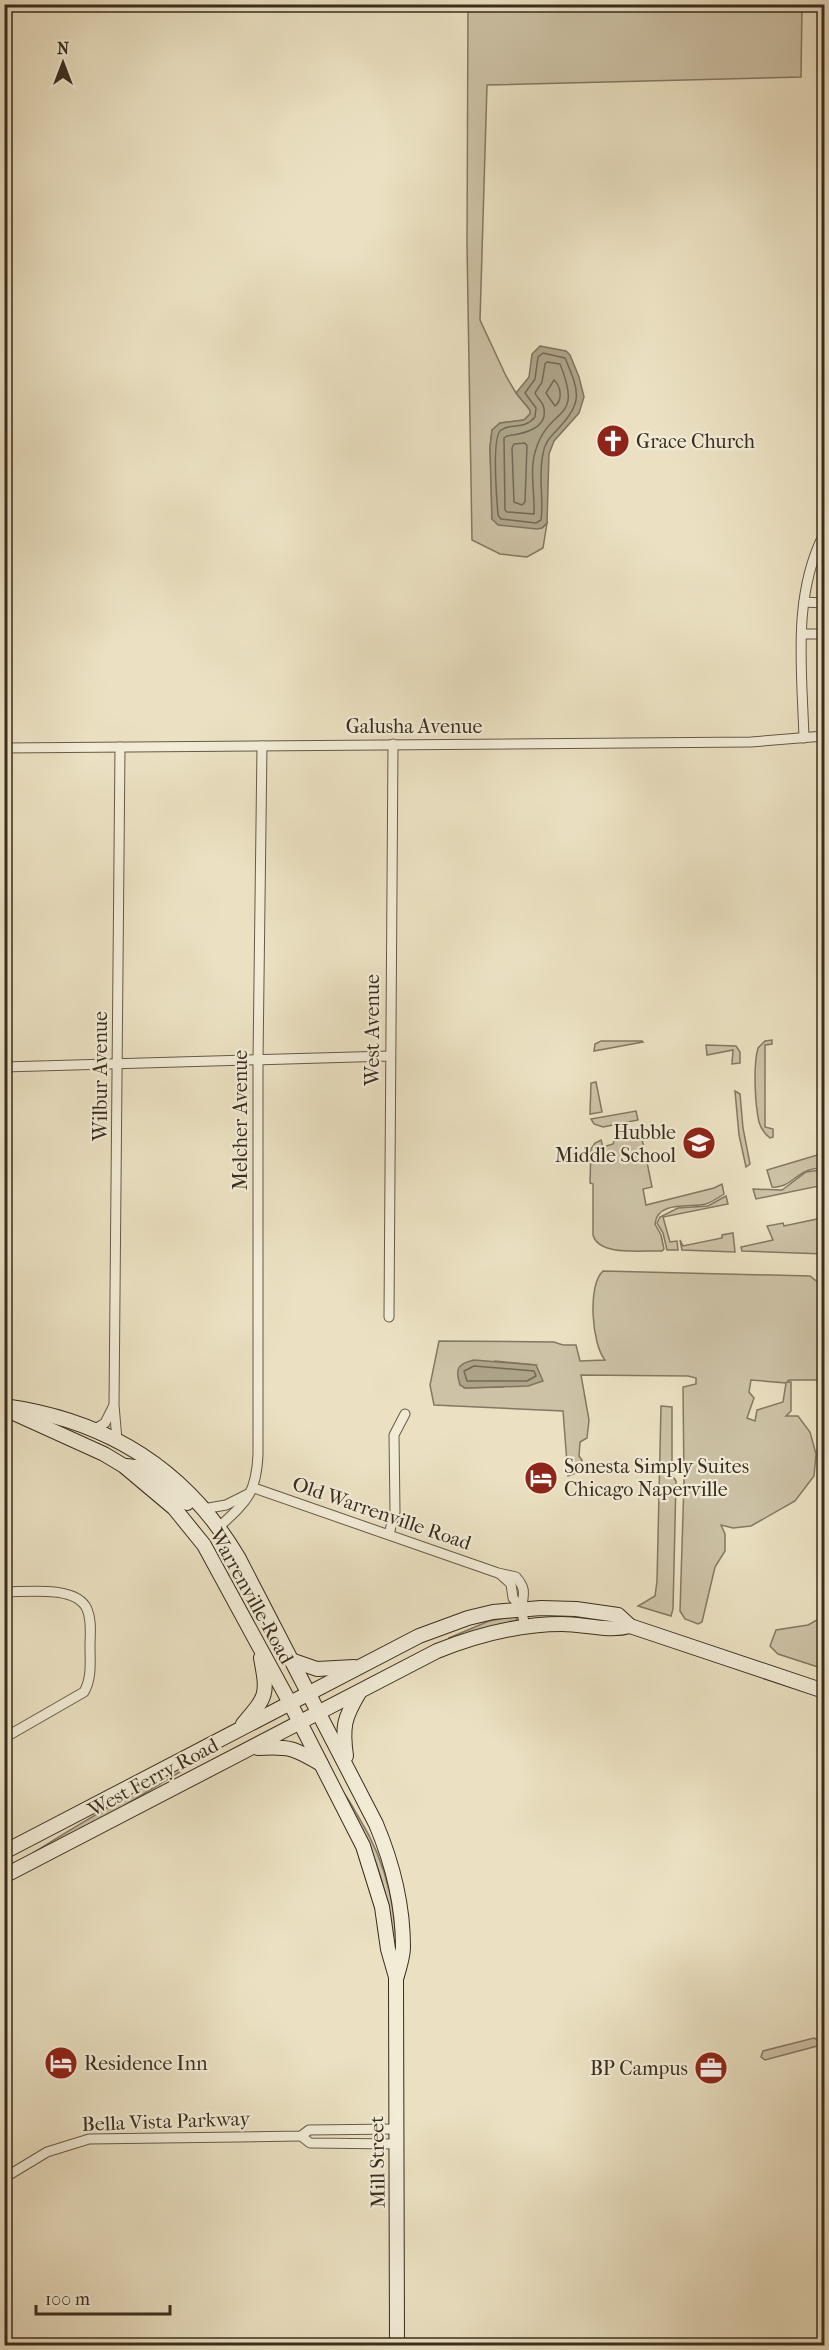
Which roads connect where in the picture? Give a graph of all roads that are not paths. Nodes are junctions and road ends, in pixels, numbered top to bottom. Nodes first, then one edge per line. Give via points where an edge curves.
1 (825, 534) edge
2 (804, 602) junction
3 (825, 603) edge
4 (802, 634) junction
5 (825, 634) edge
6 (825, 736) edge
7 (804, 738) junction
8 (393, 744) junction
9 (262, 746) junction
10 (120, 747) junction
11 (4, 748) edge
12 (390, 1056) junction
13 (258, 1059) junction
14 (118, 1064) junction
15 (4, 1067) edge
16 (389, 1317) dead end
17 (114, 1405) junction
18 (4, 1407) edge
19 (405, 1414) dead end
20 (95, 1429) junction
21 (117, 1440) junction
22 (124, 1466) junction
23 (252, 1490) junction
24 (203, 1509) junction
25 (219, 1527) junction
26 (389, 1534) junction
27 (4, 1592) edge
28 (522, 1609) junction
29 (525, 1626) junction
30 (630, 1626) junction
31 (258, 1645) junction
32 (291, 1660) junction
33 (362, 1666) junction
34 (825, 1691) edge
35 (359, 1692) junction
36 (309, 1694) junction
37 (290, 1703) junction
38 (319, 1713) junction
39 (300, 1723) junction
40 (237, 1731) junction
41 (4, 1738) edge
42 (250, 1749) junction
43 (322, 1765) junction
44 (348, 1767) junction
45 (4, 1852) edge
46 (5, 1875) edge
47 (396, 1979) junction
48 (396, 2129) junction
49 (301, 2136) junction
50 (396, 2144) junction
51 (4, 2178) edge
52 (397, 2346) edge

1 - 2 street via 809,572
2 - 3 street
2 - 4 street
4 - 5 street
4 - 7 street
6 - 7 street, Galusha Avenue
7 - 8 street, Galusha Avenue via 751,742
8 - 9 street, Galusha Avenue
8 - 12 street, West Avenue
9 - 10 street, Galusha Avenue
9 - 13 street, Melcher Avenue
10 - 11 street, Galusha Avenue
10 - 14 street, Wilbur Avenue
12 - 13 street
12 - 16 street, West Avenue
13 - 14 street
13 - 23 street, Melcher Avenue via 258,1455
14 - 15 street
14 - 17 street, Wilbur Avenue
17 - 20 street via 105,1423
17 - 21 street, Wilbur Avenue
18 - 20 main road, Warrenville Road via 53,1414
18 - 22 main road, Warrenville Road
19 - 26 street via 394,1435 394,1512
20 - 21 main road, Warrenville Road
21 - 24 main road, Warrenville Road via 161,1467
22 - 25 main road via 144,1468 203,1521
22 - 31 main road, Warrenville Road via 174,1508 204,1545
23 - 24 street via 226,1505
23 - 25 street
23 - 26 street, Old Warrenville Road
24 - 25 main road, Warrenville Road
25 - 32 main road, Warrenville Road
26 - 28 street, Old Warrenville Road via 510,1574 519,1581 525,1598
27 - 41 street via 56,1592 74,1596 84,1604 88,1610 90,1673 84,1692
28 - 29 street
28 - 30 main road via 598,1611 618,1615
28 - 33 main road via 484,1614 432,1630
29 - 30 main road via 573,1624 616,1630
29 - 35 main road via 455,1644
30 - 34 main road
31 - 37 main road, Warrenville Road
31 - 40 main road via 266,1689 259,1706
32 - 33 main road via 326,1670
32 - 36 main road, Warrenville Road
33 - 36 main road
35 - 38 main road
35 - 44 main road via 343,1729
36 - 37 main road
36 - 38 main road, Mill Street
37 - 39 main road, Mill Street
37 - 40 main road, West Ferry Road
38 - 39 main road, West Ferry Road
38 - 44 main road, Mill Street
39 - 42 main road, West Ferry Road
39 - 43 main road, Mill Street
40 - 45 main road, West Ferry Road
42 - 43 main road via 285,1746
42 - 46 main road, West Ferry Road
43 - 47 main road, Mill Street via 370,1864
44 - 47 main road, Mill Street via 391,1866 403,1949
47 - 48 main road, Mill Street
48 - 49 street, Bella Vista Parkway via 309,2130
48 - 50 main road, Mill Street
49 - 50 street, Bella Vista Parkway via 310,2144
49 - 51 street, Bella Vista Parkway via 89,2139 47,2152
50 - 52 main road, Mill Street

